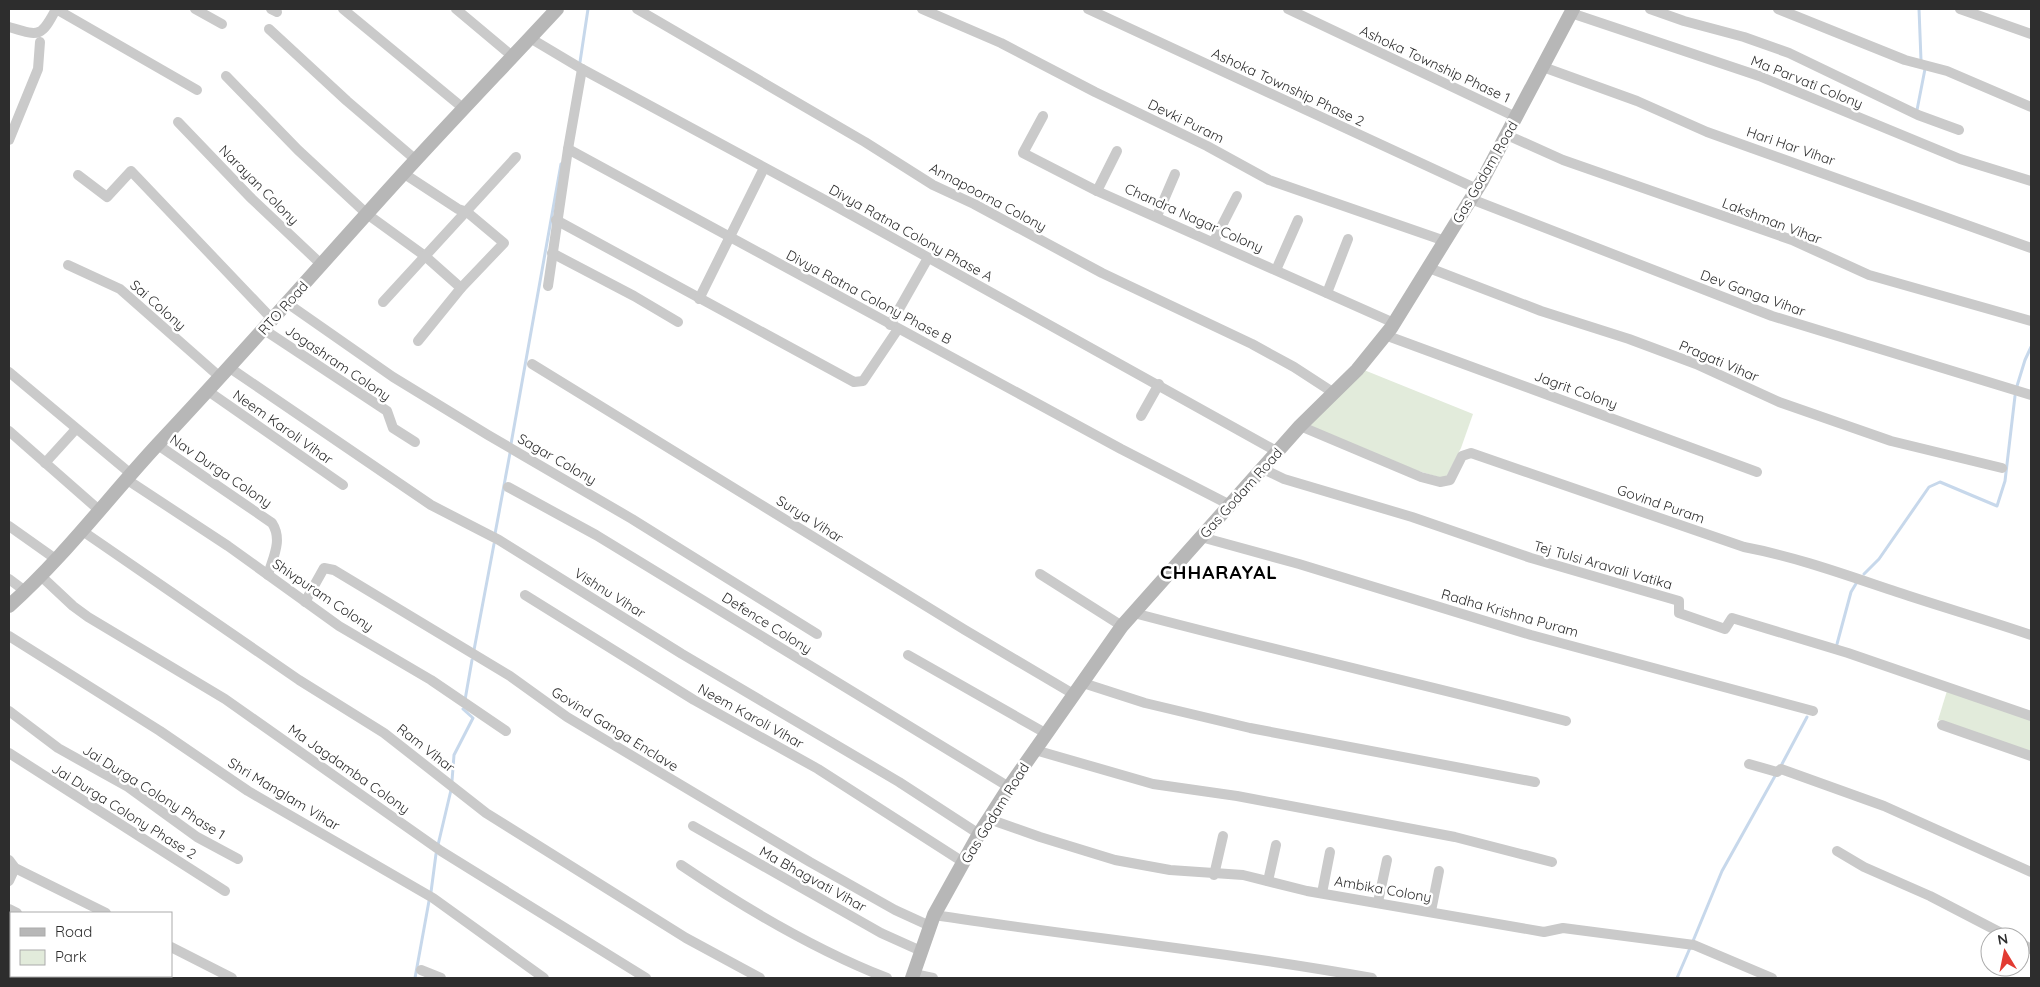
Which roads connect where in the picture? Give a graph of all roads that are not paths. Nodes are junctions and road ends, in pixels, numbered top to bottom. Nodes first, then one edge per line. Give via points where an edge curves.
1 (56, 9) edge
2 (195, 9) edge
3 (343, 9) edge
4 (456, 9) edge
5 (557, 9) edge
6 (637, 9) edge
7 (922, 9) edge
8 (1088, 9) edge
9 (1288, 9) edge
10 (1650, 9) edge
11 (1778, 9) edge
12 (1960, 9) edge
13 (1572, 11) edge
14 (222, 24) dead end
15 (9, 27) edge
16 (269, 29) dead end
17 (2031, 34) edge
18 (530, 38) junction
19 (40, 42) dead end
20 (512, 56) junction
21 (1543, 67) junction
22 (582, 70) junction
23 (226, 76) dead end
24 (197, 90) dead end
25 (2031, 107) edge
26 (463, 108) junction
27 (1043, 116) dead end
28 (1516, 117) junction
29 (178, 122) dead end
30 (1960, 130) dead end
31 (1507, 135) junction
32 (9, 140) edge
33 (568, 149) junction
34 (1117, 151) dead end
35 (516, 157) dead end
36 (416, 160) junction
37 (764, 168) junction
38 (403, 174) junction
39 (1175, 174) dead end
40 (78, 175) dead end
41 (2031, 181) edge
42 (1097, 191) junction
43 (1474, 194) junction
44 (1237, 196) dead end
45 (467, 212) junction
46 (367, 214) junction
47 (1157, 216) junction
48 (556, 220) junction
49 (1298, 220) dead end
50 (729, 238) junction
51 (1348, 239) dead end
52 (1214, 241) junction
53 (1445, 241) junction
54 (2031, 248) edge
55 (552, 253) junction
56 (425, 256) junction
57 (928, 258) junction
58 (68, 265) dead end
59 (322, 265) junction
60 (1429, 268) junction
61 (1276, 270) junction
62 (548, 286) dead end
63 (461, 288) junction
64 (1327, 293) junction
65 (699, 299) junction
66 (383, 302) dead end
67 (287, 303) junction
68 (2031, 321) edge
69 (678, 322) dead end
70 (1394, 323) junction
71 (268, 324) junction
72 (894, 327) junction
73 (1385, 335) junction
74 (418, 341) dead end
75 (532, 364) dead end
76 (230, 368) junction
77 (9, 372) edge
78 (221, 378) junction
79 (1159, 384) junction
80 (208, 391) junction
81 (1334, 393) junction
82 (2031, 395) edge
83 (1141, 416) dead end
84 (1300, 426) junction
85 (76, 428) junction
86 (9, 430) edge
87 (415, 442) dead end
88 (158, 445) junction
89 (1278, 452) junction
90 (46, 463) junction
91 (2002, 468) dead end
92 (1262, 469) junction
93 (1757, 472) dead end
94 (129, 476) junction
95 (343, 485) dead end
96 (508, 487) dead end
97 (1230, 505) junction
98 (99, 510) junction
99 (9, 526) edge
100 (81, 530) junction
101 (1201, 537) junction
102 (57, 560) junction
103 (1040, 574) dead end
104 (268, 575) junction
105 (42, 577) junction
106 (9, 579) edge
107 (25, 591) junction
108 (525, 595) dead end
109 (306, 602) junction
110 (9, 606) edge
111 (1134, 613) junction
112 (1122, 626) junction
113 (817, 634) dead end
114 (2031, 635) edge
115 (9, 636) edge
116 (908, 655) dead end
117 (1079, 689) junction
118 (9, 711) edge
119 (1814, 711) dead end
120 (2031, 716) edge
121 (1566, 721) dead end
122 (1942, 726) dead end
123 (506, 731) dead end
124 (1047, 734) junction
125 (1035, 750) junction
126 (9, 754) edge
127 (2031, 756) edge
128 (1749, 764) dead end
129 (1535, 782) dead end
130 (1009, 787) junction
131 (989, 819) junction
132 (693, 826) dead end
133 (979, 834) junction
134 (1223, 836) dead end
135 (1276, 845) dead end
136 (1837, 851) dead end
137 (1330, 852) dead end
138 (238, 859) dead end
139 (1388, 860) dead end
140 (964, 862) junction
141 (1552, 862) dead end
142 (12, 864) edge
143 (681, 864) dead end
144 (1439, 871) dead end
145 (2031, 872) edge
146 (1214, 875) junction
147 (9, 881) edge
148 (1268, 881) junction
149 (224, 891) dead end
150 (1322, 893) junction
151 (1378, 902) junction
152 (104, 912) edge
153 (1431, 912) junction
154 (932, 920) junction
155 (1990, 927) edge
156 (172, 948) edge
157 (921, 951) junction
158 (421, 970) dead end
159 (913, 976) edge
160 (232, 978) edge
161 (441, 978) edge
162 (544, 978) edge
163 (646, 978) edge
164 (760, 978) edge
165 (887, 978) edge
166 (933, 978) edge
167 (1372, 978) edge
168 (1772, 978) edge

1 - 15 street via 41,33 35,35
1 - 24 street
2 - 14 street
3 - 26 street
4 - 20 street
5 - 18 main road, RTO Road
6 - 81 street, Annapoorna Colony via 933,185 1102,273 1252,344
7 - 53 street, Devki Puram via 1001,43 1269,180
8 - 43 street, Ashoka Township Phase 2
9 - 28 street, Ashoka Township Phase 1
10 - 30 street via 1789,53 1918,115
11 - 25 street via 1905,60 1947,71
12 - 17 street
13 - 21 main road, Gas Godam Road
13 - 41 street, Ma Parvati Colony via 1759,76 1960,159
16 - 36 street
18 - 20 main road, RTO Road
18 - 22 street, Divya Ratna Colony Phase A
19 - 32 street via 38,69
20 - 26 main road, RTO Road
21 - 28 main road, Gas Godam Road
21 - 54 street, Hari Har Vihar via 1637,101 1708,132
22 - 33 street
22 - 37 street, Divya Ratna Colony Phase A
23 - 46 street via 298,150
26 - 36 main road, RTO Road
27 - 42 street, Chandra Nagar Colony via 1023,153
28 - 31 main road, Gas Godam Road
29 - 59 street, Narayan Colony
31 - 43 main road, Gas Godam Road
31 - 68 street, Lakshman Vihar via 1563,160 1792,240 1869,275
33 - 48 street
33 - 50 street, Divya Ratna Colony Phase B
34 - 42 street
35 - 45 street
36 - 38 main road, RTO Road
37 - 50 street
37 - 57 street, Divya Ratna Colony Phase A
38 - 45 street via 458,210
38 - 46 main road, RTO Road
39 - 47 street
40 - 71 street, Jogashram Colony via 107,197 131,171
42 - 47 street, Chandra Nagar Colony
43 - 53 main road, Gas Godam Road
43 - 82 street, Dev Ganga Vihar via 1772,316
44 - 52 street
45 - 56 street
45 - 63 street via 504,243
46 - 56 street
46 - 59 main road, RTO Road
47 - 52 street, Chandra Nagar Colony
48 - 55 street
48 - 65 street
49 - 61 street
50 - 65 street
50 - 72 street, Divya Ratna Colony Phase B
51 - 64 street
52 - 61 street, Chandra Nagar Colony
53 - 60 main road, Gas Godam Road
55 - 62 street
55 - 69 street
56 - 63 street
56 - 66 street
57 - 72 street
57 - 79 street, Divya Ratna Colony Phase A
58 - 78 street, Sai Colony via 120,289
59 - 67 main road, RTO Road
60 - 70 main road, Gas Godam Road
60 - 91 street, Pragati Vihar via 1541,311 1688,361 1779,402 1891,441
61 - 64 street, Chandra Nagar Colony
63 - 74 street
64 - 70 street, Chandra Nagar Colony
65 - 72 street via 859,383 869,373
67 - 71 main road, RTO Road
67 - 113 street, Sagar Colony via 393,377 488,436 632,518
70 - 73 main road, Gas Godam Road
71 - 76 main road, RTO Road
71 - 87 street, Jogashram Colony via 387,411 393,428
72 - 97 street, Divya Ratna Colony Phase B
73 - 81 main road, Gas Godam Road
73 - 93 street, Jagrit Colony
75 - 117 street, Surya Vihar via 965,630
76 - 78 main road, RTO Road
76 - 133 street, Vishnu Vihar via 431,506 499,540
77 - 85 street, Shivpuram Colony
78 - 80 main road, RTO Road
79 - 83 street
79 - 89 street, Divya Ratna Colony Phase A
80 - 88 main road, RTO Road
80 - 95 street, Neem Karoli Vihar
81 - 84 main road, Gas Godam Road
84 - 89 main road, Gas Godam Road
84 - 114 street, Govind Puram via 1440,482 1450,480 1462,456 1470,454 1744,547 1784,554 1846,573
85 - 90 street
85 - 94 street, Shivpuram Colony
86 - 90 street
88 - 94 main road, RTO Road
88 - 104 street, Nav Durga Colony via 272,522 278,541
89 - 92 main road, Gas Godam Road
90 - 98 street
92 - 97 main road, Gas Godam Road
92 - 120 street, Tej Tulsi Aravali Vatika via 1284,479 1412,517 1531,558 1679,601 1679,613 1725,629 1732,618 1848,653
94 - 98 main road, RTO Road
94 - 104 street, Shivpuram Colony
96 - 130 street, Defence Colony via 596,535
97 - 101 main road, Gas Godam Road
98 - 100 main road, RTO Road
99 - 102 street
100 - 102 main road, RTO Road
100 - 164 street, Ram Vihar via 299,680 384,733 486,813 635,907
101 - 111 main road, Gas Godam Road
101 - 119 street, Radha Krishna Puram via 1531,635
102 - 105 main road, RTO Road
103 - 112 street
104 - 109 street, Shivpuram Colony
105 - 107 main road, RTO Road
105 - 163 street, Ma Jagdamba Colony via 88,617 225,699 441,851
106 - 107 street
107 - 110 main road, RTO Road
108 - 140 street, Neem Karoli Vihar via 694,700 818,769
109 - 123 street, Shivpuram Colony
109 - 154 street, Govind Ganga Enclave via 324,568 334,570 510,676 567,718 671,780 895,910
111 - 112 main road, Gas Godam Road
111 - 121 street
112 - 117 main road, Gas Godam Road
115 - 162 street, Shri Manglam Vihar via 174,740 248,791 433,898
116 - 124 street
117 - 124 main road, Gas Godam Road
117 - 129 street, Surya Vihar via 1250,728
118 - 138 street, Jai Durga Colony Phase 1 via 58,748 128,787 196,837
122 - 127 street
124 - 125 main road, Gas Godam Road
125 - 130 main road, Gas Godam Road
125 - 141 street via 1153,784 1237,796 1455,837
126 - 149 street, Jai Durga Colony Phase 2
128 - 145 street via 1777,772 1781,769 1884,806
130 - 131 main road, Gas Godam Road
131 - 133 main road, Gas Godam Road
131 - 146 street, Ambika Colony via 1115,860
132 - 157 street, Ma Bhagvati Vihar via 881,933
133 - 140 main road, Gas Godam Road
134 - 146 street
135 - 148 street
136 - 155 street via 1864,868 1930,896
137 - 150 street
139 - 151 street
140 - 154 main road, Gas Godam Road
142 - 147 street
142 - 152 street
143 - 165 street via 733,900 803,941
144 - 153 street
146 - 148 street, Ambika Colony via 1243,875
148 - 150 street, Ambika Colony
150 - 151 street, Ambika Colony
151 - 153 street, Ambika Colony
153 - 168 street, Ambika Colony via 1544,932 1563,928 1694,945
154 - 157 main road, Gas Godam Road
154 - 167 street via 1268,960
156 - 160 street
157 - 159 main road, Gas Godam Road
158 - 161 street
159 - 166 street

